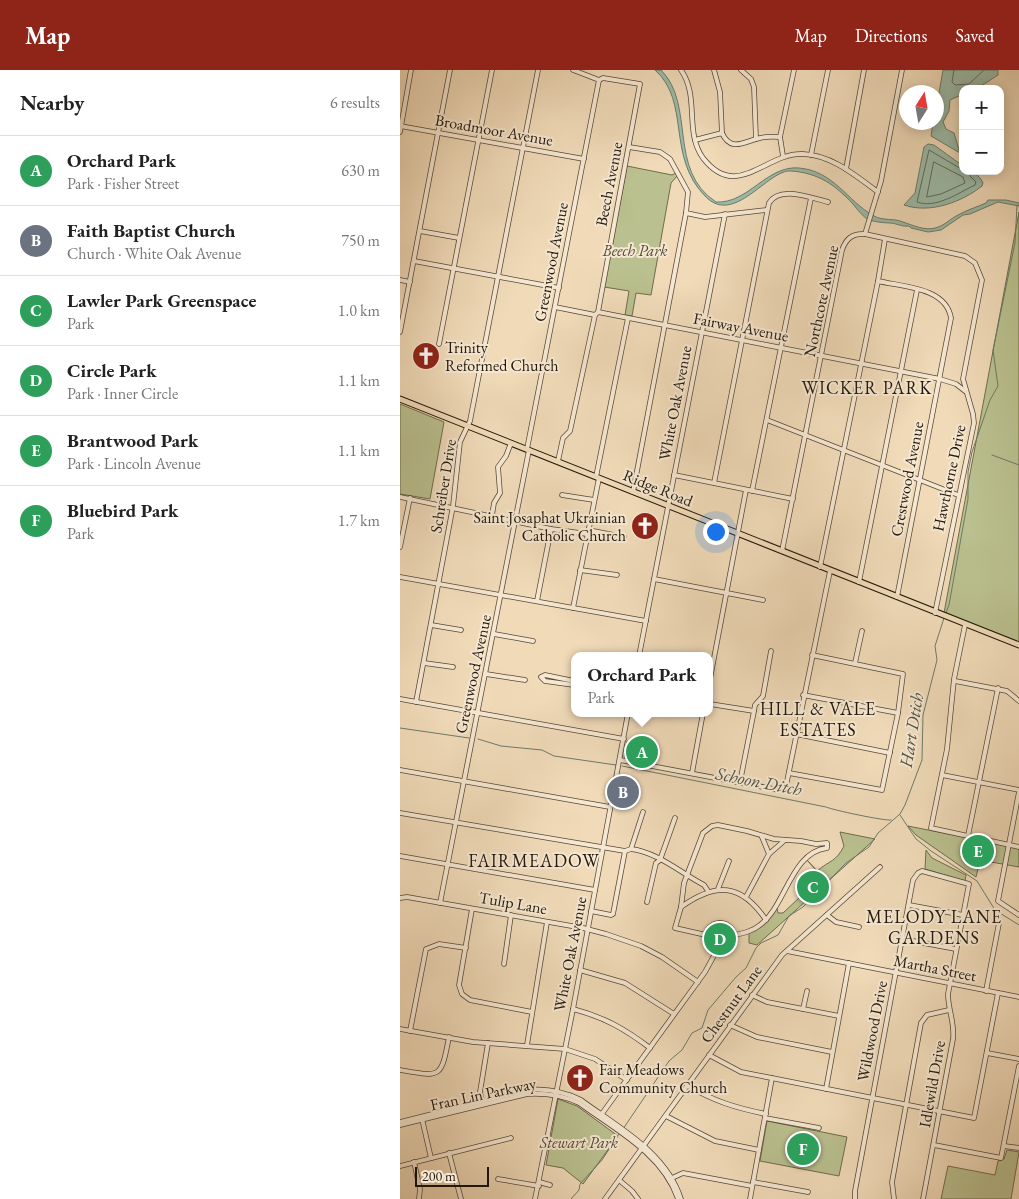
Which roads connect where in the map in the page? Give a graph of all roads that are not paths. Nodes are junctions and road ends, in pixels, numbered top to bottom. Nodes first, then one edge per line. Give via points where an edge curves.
1 (412, 70) edge
2 (450, 70) edge
3 (492, 70) edge
4 (538, 70) edge
5 (574, 70) edge
6 (681, 70) edge
7 (715, 70) edge
8 (741, 70) edge
9 (794, 70) edge
10 (828, 70) edge
11 (864, 70) edge
12 (902, 70) edge
13 (599, 80) junction
14 (401, 126) edge
15 (400, 132) edge
16 (438, 133) junction
17 (722, 133) junction
18 (780, 137) junction
19 (756, 139) junction
20 (478, 140) junction
21 (695, 140) junction
22 (629, 147) junction
23 (523, 148) junction
24 (812, 155) junction
25 (783, 156) junction
26 (584, 159) junction
27 (846, 169) junction
28 (878, 192) junction
29 (811, 198) junction
30 (828, 202) dead end
31 (767, 210) junction
32 (686, 213) junction
33 (724, 214) junction
34 (420, 231) junction
35 (864, 234) junction
36 (459, 238) junction
37 (885, 239) junction
38 (414, 261) junction
39 (453, 268) junction
40 (498, 277) junction
41 (400, 280) edge
42 (878, 281) junction
43 (410, 282) junction
44 (559, 288) junction
45 (917, 290) junction
46 (555, 307) junction
47 (596, 313) junction
48 (628, 318) junction
49 (664, 324) junction
50 (400, 332) edge
51 (702, 332) junction
52 (742, 339) junction
53 (439, 344) dead end
54 (781, 347) junction
55 (822, 355) junction
56 (862, 363) junction
57 (900, 372) junction
58 (940, 379) junction
59 (965, 392) junction
60 (400, 400) edge
61 (767, 420) junction
62 (468, 426) junction
63 (806, 436) junction
64 (512, 443) junction
65 (528, 450) junction
66 (844, 451) junction
67 (558, 461) junction
68 (882, 465) junction
69 (674, 475) junction
70 (598, 477) junction
71 (920, 480) junction
72 (714, 483) junction
73 (746, 490) junction
74 (752, 491) junction
75 (632, 492) junction
76 (562, 495) dead end
77 (958, 495) junction
78 (400, 497) edge
79 (410, 498) junction
80 (793, 499) junction
81 (594, 500) junction
82 (453, 506) junction
83 (668, 506) junction
84 (492, 515) junction
85 (516, 522) junction
86 (551, 529) junction
87 (588, 532) junction
88 (737, 533) junction
89 (401, 536) edge
90 (624, 537) dead end
91 (400, 547) edge
92 (782, 551) junction
93 (820, 567) junction
94 (580, 570) junction
95 (830, 571) junction
96 (617, 575) dead end
97 (400, 576) edge
98 (654, 579) junction
99 (858, 582) junction
100 (439, 583) junction
101 (726, 593) junction
102 (502, 595) junction
103 (896, 598) junction
104 (763, 600) dead end
105 (537, 601) junction
106 (573, 608) junction
107 (937, 614) junction
108 (646, 621) junction
109 (431, 625) junction
110 (965, 625) junction
111 (461, 630) dead end
112 (862, 632) dead end
113 (494, 634) junction
114 (533, 641) dead end
115 (1019, 645) edge
116 (771, 651) dead end
117 (640, 652) edge
118 (812, 655) junction
119 (424, 663) junction
120 (713, 663) edge
121 (855, 663) junction
122 (454, 667) dead end
123 (486, 674) junction
124 (525, 680) dead end
125 (955, 681) junction
126 (571, 682) edge
127 (571, 683) edge
128 (998, 688) junction
129 (803, 695) junction
130 (400, 699) edge
131 (1019, 700) edge
132 (416, 702) junction
133 (713, 704) edge
134 (754, 711) junction
135 (898, 712) junction
136 (478, 713) junction
137 (627, 717) edge
138 (702, 717) edge
139 (796, 734) junction
140 (624, 739) junction
141 (890, 753) junction
142 (620, 760) junction
143 (400, 770) edge
144 (692, 772) junction
145 (789, 773) junction
146 (942, 775) junction
147 (463, 781) junction
148 (740, 782) junction
149 (979, 782) junction
150 (1019, 791) edge
151 (610, 808) junction
152 (643, 812) dead end
153 (400, 813) edge
154 (675, 818) dead end
155 (455, 823) junction
156 (968, 836) junction
157 (762, 837) junction
158 (785, 840) junction
159 (807, 843) junction
160 (1009, 844) junction
161 (1019, 846) edge
162 (603, 848) junction
163 (631, 849) junction
164 (625, 851) junction
165 (769, 854) junction
166 (809, 855) junction
167 (400, 856) edge
168 (660, 860) junction
169 (729, 861) dead end
170 (447, 864) junction
171 (880, 867) dead end
172 (687, 876) junction
173 (969, 884) joint
174 (860, 886) junction
175 (718, 889) junction
176 (595, 890) junction
177 (864, 890) dead end
178 (708, 891) junction
179 (746, 897) junction
180 (400, 898) edge
181 (647, 902) dead end
182 (440, 903) junction
183 (909, 905) junction
184 (682, 907) junction
185 (472, 909) junction
186 (591, 911) junction
187 (511, 915) junction
188 (827, 915) junction
189 (1019, 915) edge
190 (963, 916) junction
191 (766, 920) junction
192 (547, 922) junction
193 (999, 923) dead end
194 (860, 927) dead end
195 (588, 930) junction
196 (735, 934) junction
197 (706, 935) junction
198 (902, 939) junction
199 (797, 942) junction
200 (466, 948) junction
201 (956, 950) junction
202 (787, 951) junction
203 (716, 952) junction
204 (801, 954) junction
205 (849, 963) junction
206 (504, 964) dead end
207 (580, 970) junction
208 (896, 973) junction
209 (698, 982) junction
210 (950, 984) junction
211 (807, 991) dead end
212 (986, 991) junction
213 (998, 993) junction
214 (752, 995) junction
215 (1019, 997) edge
216 (573, 1009) junction
217 (804, 1009) junction
218 (949, 1010) junction
219 (532, 1012) junction
220 (674, 1014) junction
221 (840, 1016) junction
222 (730, 1025) junction
223 (400, 1029) edge
224 (410, 1031) junction
225 (449, 1037) junction
226 (488, 1043) junction
227 (527, 1045) junction
228 (650, 1048) junction
229 (565, 1049) junction
230 (832, 1052) junction
231 (987, 1052) junction
232 (709, 1055) junction
233 (1019, 1059) edge
234 (1019, 1066) edge
235 (400, 1070) edge
236 (772, 1078) junction
237 (626, 1080) junction
238 (687, 1085) junction
239 (826, 1088) junction
240 (556, 1092) junction
241 (872, 1098) junction
242 (482, 1103) junction
243 (906, 1105) junction
244 (940, 1112) junction
245 (600, 1116) junction
246 (666, 1116) junction
247 (766, 1116) junction
248 (422, 1118) junction
249 (400, 1124) edge
250 (820, 1128) dead end
251 (510, 1138) dead end
252 (934, 1145) junction
253 (1004, 1146) junction
254 (642, 1147) junction
255 (1019, 1148) edge
256 (759, 1150) junction
257 (449, 1153) junction
258 (431, 1158) junction
259 (414, 1162) junction
260 (400, 1166) edge
261 (671, 1178) junction
262 (498, 1179) dead end
263 (619, 1180) junction
264 (539, 1184) junction
265 (753, 1184) junction
266 (550, 1185) dead end
267 (808, 1192) dead end
268 (420, 1199) edge
269 (461, 1199) edge
270 (535, 1199) edge
271 (605, 1199) edge
272 (638, 1199) edge
273 (680, 1199) edge
274 (750, 1199) edge
275 (855, 1199) edge
276 (894, 1199) edge
277 (923, 1199) edge

1 - 14 street
2 - 16 street
3 - 20 street
4 - 23 street, Schreiber Drive
5 - 13 street
6 - 21 street via 691,92
7 - 17 street via 720,92
8 - 19 street via 754,87
9 - 18 street
10 - 24 street
11 - 27 street
12 - 28 street
13 - 22 street, Beech Avenue via 640,84
13 - 26 street, Greenwood Avenue
14 - 15 street
14 - 16 street, Broadmoor Avenue
16 - 20 street, Broadmoor Avenue
16 - 34 street
17 - 19 street via 735,145
17 - 21 street
18 - 19 street
18 - 25 street
20 - 23 street, Broadmoor Avenue
20 - 36 street
21 - 25 street via 708,163 729,175 750,175
22 - 32 street via 660,152 670,159 688,192
22 - 47 street, Beech Avenue
23 - 26 street, Broadmoor Avenue
23 - 40 street, Schreiber Drive
24 - 25 street
24 - 27 street
26 - 44 street, Greenwood Avenue
27 - 28 street
28 - 35 street
29 - 30 street
29 - 31 street via 782,193 772,197
29 - 54 street
31 - 33 street
31 - 52 street
32 - 33 street via 705,217
32 - 49 street
33 - 51 street, White Oak Avenue
34 - 36 street
34 - 38 street
35 - 37 street, Hawthorne Drive
35 - 55 street, Northcote Avenue via 852,236 844,245
36 - 39 street
37 - 42 street
37 - 59 street, Hawthorne Drive via 969,258 975,263 981,275 980,291 963,379
38 - 39 street
38 - 43 street
39 - 40 street
39 - 53 street
40 - 44 street
40 - 62 street, Schreiber Drive
41 - 43 street
42 - 45 street, Crestwood Avenue
42 - 56 street
43 - 50 street
44 - 46 street, Greenwood Avenue
45 - 57 street
45 - 58 street, Crestwood Avenue via 936,295 950,313
46 - 47 street, Fairway Avenue
46 - 65 street, Greenwood Avenue
47 - 48 street, Fairway Avenue
47 - 67 street, Beech Avenue via 570,431 563,438
48 - 49 street, Fairway Avenue
48 - 70 street
49 - 51 street, Fairway Avenue
49 - 75 street
51 - 52 street, Fairway Avenue
51 - 69 street, White Oak Avenue
52 - 54 street, Fairway Avenue
52 - 72 street
54 - 55 street, Fairway Avenue
54 - 61 street
55 - 56 street, Fairway Avenue
55 - 63 street, Northcote Avenue
56 - 57 street, Fairway Avenue
56 - 66 street
57 - 58 street, Fairway Avenue
57 - 68 street
58 - 59 street, Fairway Avenue via 956,384
58 - 71 street, Crestwood Avenue
59 - 77 street, Hawthorne Drive via 974,423
60 - 62 main road, Ridge Road
61 - 63 street
61 - 74 street
62 - 64 main road, Ridge Road
62 - 82 street, Schreiber Drive via 460,442
63 - 66 street
63 - 80 street, Northcote Avenue
64 - 65 main road, Ridge Road
64 - 84 street via 498,467 500,493
65 - 67 main road, Ridge Road
65 - 85 street, Greenwood Avenue
66 - 68 street
66 - 93 street
67 - 70 main road, Ridge Road
68 - 71 street
68 - 99 street
69 - 72 street
69 - 83 street, White Oak Avenue
70 - 75 main road, Ridge Road
70 - 81 street
71 - 77 street
71 - 103 street, Crestwood Avenue
72 - 73 street
73 - 74 street
73 - 88 street
74 - 80 street
75 - 83 main road, Ridge Road
76 - 81 street
77 - 107 street, Hawthorne Drive
78 - 79 street
79 - 82 street
79 - 89 street
80 - 92 street, Northcote Avenue
81 - 87 street
82 - 84 street
82 - 100 street, Schreiber Drive
83 - 88 main road, Ridge Road
83 - 98 street, White Oak Avenue
84 - 85 street
85 - 86 street
85 - 102 street, Greenwood Avenue
86 - 87 street
86 - 105 street
87 - 90 street
87 - 94 street
88 - 92 main road, Ridge Road
88 - 101 street
89 - 91 street
92 - 93 main road, Ridge Road
93 - 95 main road, Ridge Road
94 - 96 street
94 - 106 street
95 - 99 main road, Ridge Road
95 - 118 street
97 - 100 street
98 - 101 street
98 - 108 street, White Oak Avenue
99 - 103 main road, Ridge Road
100 - 102 street
100 - 109 street, Schreiber Drive
101 - 104 street
101 - 120 street
102 - 105 street
102 - 113 street, Greenwood Avenue
103 - 107 main road, Ridge Road
105 - 106 street
106 - 108 street
107 - 110 main road, Ridge Road
108 - 117 street, White Oak Avenue
109 - 111 street
109 - 119 street, Schreiber Drive
110 - 115 main road, Ridge Road
110 - 125 street
112 - 121 street
113 - 114 street
113 - 123 street, Greenwood Avenue
116 - 134 street via 763,696
118 - 121 street
118 - 129 street
119 - 122 street
119 - 132 street, Schreiber Drive
121 - 135 street via 903,674
123 - 124 street
123 - 136 street, Greenwood Avenue
125 - 128 street
125 - 146 street
126 - 127 street via 545,675 541,677 545,681
128 - 131 street
128 - 149 street
129 - 135 street
129 - 139 street
130 - 132 street
132 - 136 street
133 - 134 street
134 - 148 street
135 - 141 street
136 - 140 street
136 - 147 street, Greenwood Avenue
137 - 140 street, White Oak Avenue
138 - 144 street
139 - 141 street
139 - 145 street
140 - 142 street, White Oak Avenue
141 - 145 street via 882,790
142 - 144 street
142 - 151 street, White Oak Avenue
143 - 147 street
144 - 148 street
145 - 148 street via 786,786 780,790
146 - 149 street
146 - 156 street via 931,828
147 - 151 street
147 - 155 street, Greenwood Avenue
149 - 150 street
149 - 156 street
150 - 160 street
151 - 162 street, White Oak Avenue
152 - 163 street
153 - 155 street
154 - 168 street
155 - 162 street
155 - 170 street, Greenwood Avenue
156 - 160 street
157 - 158 street
157 - 165 street
157 - 172 street via 748,831 712,826 703,833
158 - 159 street
158 - 165 street
159 - 166 street
159 - 166 street via 824,842 828,845
160 - 161 street
160 - 189 street via 998,901
162 - 164 street
162 - 176 street, White Oak Avenue
163 - 164 street
163 - 168 street
164 - 186 street via 613,914
165 - 179 street
166 - 191 street
167 - 170 street
168 - 172 street
168 - 181 street via 656,863
169 - 175 street
170 - 176 street
170 - 182 street, Greenwood Avenue
171 - 174 street, Chestnut Lane
172 - 178 street via 704,885
172 - 184 street
173 - 183 street, Wildwood Drive via 922,871 914,880
173 - 190 street, Idlewild Drive
174 - 177 street
174 - 188 street, Chestnut Lane
175 - 178 street
175 - 179 street
176 - 186 street, White Oak Avenue
178 - 184 street
179 - 191 street
180 - 182 street, Tulip Lane
182 - 185 street, Tulip Lane
183 - 190 street
183 - 198 street, Wildwood Drive
184 - 197 street via 675,928
185 - 187 street, Tulip Lane
185 - 200 street
186 - 195 street, White Oak Avenue
187 - 192 street, Tulip Lane
187 - 206 street
188 - 194 street via 836,922
188 - 199 street, Chestnut Lane
190 - 201 street, Idlewild Drive
191 - 196 street via 753,930
192 - 195 street, Tulip Lane
192 - 219 street
193 - 212 street
195 - 207 street, White Oak Avenue
195 - 209 street, Tulip Lane via 641,946
196 - 197 street via 728,925 720,923 710,928
196 - 203 street via 729,949
197 - 203 street via 708,945
198 - 201 street
198 - 208 street, Wildwood Drive
199 - 202 street, Chestnut Lane
199 - 204 street
200 - 219 street via 459,985 462,994 470,1000
200 - 224 street via 438,944 426,949
201 - 210 street, Idlewild Drive
202 - 204 street, Martha Street
202 - 214 street, Chestnut Lane
203 - 209 street
204 - 205 street, Martha Street
205 - 208 street, Martha Street
205 - 221 street
207 - 216 street, White Oak Avenue
207 - 220 street via 625,983
208 - 210 street, Martha Street
208 - 241 street, Wildwood Drive
209 - 220 street
210 - 212 street, Martha Street
210 - 218 street, Idlewild Drive
211 - 217 street
212 - 213 street, Martha Street
213 - 215 street, Martha Street
213 - 231 street
214 - 217 street via 767,1002
214 - 222 street, Chestnut Lane
216 - 228 street via 609,1020
216 - 229 street, White Oak Avenue
217 - 221 street
218 - 243 street via 923,1018
218 - 244 street, Idlewild Drive via 954,1039
219 - 227 street
220 - 228 street
221 - 230 street
222 - 230 street via 757,1037
222 - 232 street, Chestnut Lane
223 - 224 street
224 - 225 street
225 - 226 street
225 - 235 street via 444,1063 438,1072 429,1075
226 - 227 street
226 - 242 street via 480,1092
227 - 229 street
228 - 237 street
229 - 237 street via 595,1058
229 - 240 street, White Oak Avenue
230 - 239 street
231 - 233 street
231 - 244 street via 974,1118
232 - 236 street via 732,1068
232 - 238 street, Chestnut Lane
234 - 253 street
236 - 239 street
236 - 247 street
237 - 245 street
238 - 246 street, Chestnut Lane
238 - 247 street via 716,1101
239 - 241 street
240 - 242 street, Fran Lin Parkway
240 - 245 street, Fran Lin Parkway via 582,1100
240 - 264 street, White Oak Avenue
241 - 243 street
241 - 275 street, Wildwood Drive
242 - 248 street, Fran Lin Parkway
243 - 244 street
243 - 276 street via 892,1182
244 - 252 street, Idlewild Drive
245 - 254 street, Fran Lin Parkway
246 - 254 street, Chestnut Lane
246 - 256 street via 715,1141
247 - 250 street
247 - 256 street
248 - 249 street, Fran Lin Parkway
248 - 258 street
251 - 257 street
252 - 253 street via 1001,1158
252 - 277 street, Idlewild Drive
253 - 255 street
254 - 261 street, Fran Lin Parkway via 664,1165
254 - 263 street, Chestnut Lane
256 - 265 street
257 - 258 street
257 - 269 street
258 - 259 street
259 - 260 street
259 - 268 street
261 - 265 street via 683,1173
261 - 273 street, Fran Lin Parkway
262 - 264 street
263 - 271 street, Chestnut Lane
263 - 272 street
264 - 266 street
264 - 270 street, White Oak Avenue
265 - 267 street
265 - 274 street

